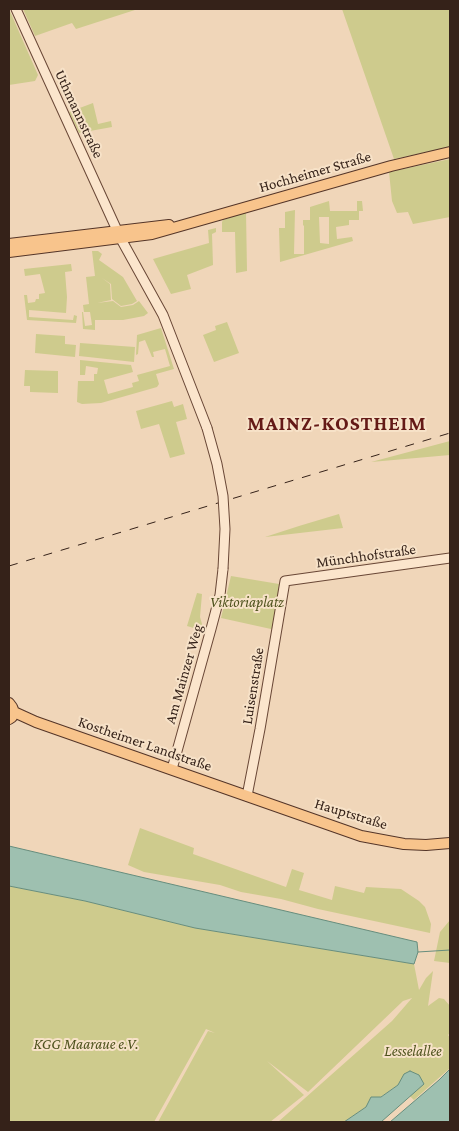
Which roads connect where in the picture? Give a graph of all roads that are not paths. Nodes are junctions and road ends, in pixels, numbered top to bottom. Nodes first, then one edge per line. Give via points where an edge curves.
1 (16, 9) edge
2 (450, 152) edge
3 (119, 235) junction
4 (9, 244) edge
5 (9, 252) edge
6 (207, 428) joint
7 (450, 558) edge
8 (285, 581) joint
9 (11, 713) edge
10 (172, 769) junction
11 (247, 796) junction
12 (450, 842) edge

1 - 3 street, Uthmannstraße
2 - 3 main road, Hochheimer Straße via 190,224
3 - 4 main road, Hochheimer Straße
3 - 5 main road, Hochheimer Straße
3 - 6 street, Uthmannstraße via 163,315
6 - 10 street, Am Mainzer Weg, bridge via 223,496 224,568 215,616
7 - 8 street, Münchhofstraße
8 - 11 street, Luisenstraße
9 - 10 main road, Kostheimer Landstraße
10 - 11 main road, Kostheimer Landstraße
11 - 12 main road, Hauptstraße via 371,839 414,844

